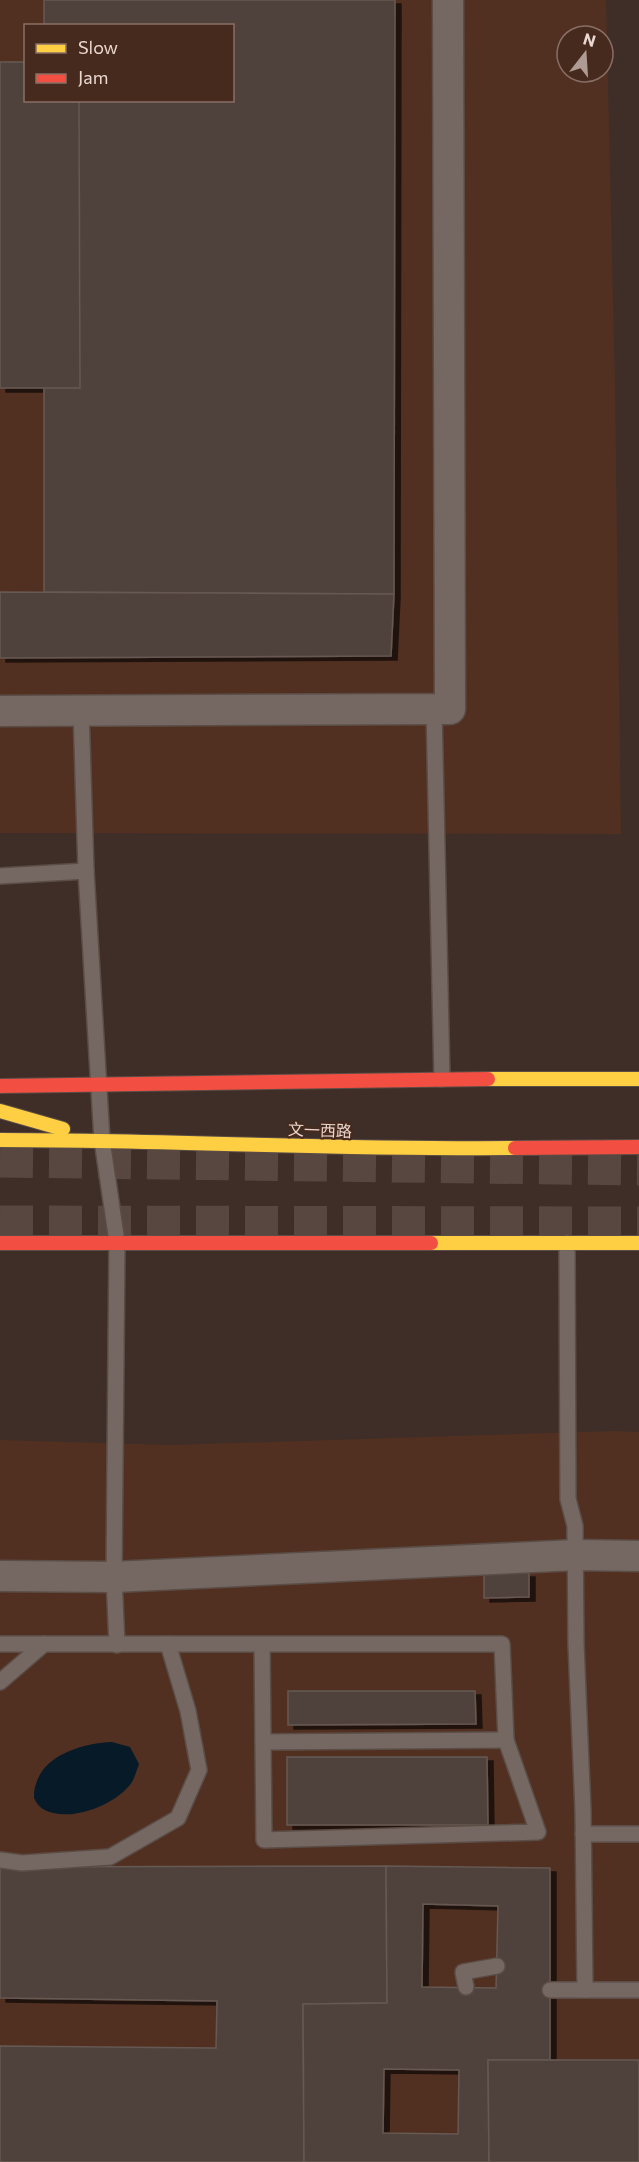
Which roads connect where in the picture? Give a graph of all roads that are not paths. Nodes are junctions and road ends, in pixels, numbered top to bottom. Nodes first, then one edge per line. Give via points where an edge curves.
1 (448, 0) edge
2 (434, 709) junction
3 (81, 710) junction
4 (0, 711) edge
5 (86, 871) junction
6 (0, 876) edge
7 (442, 1079) junction
8 (639, 1079) edge
9 (98, 1085) junction
10 (0, 1086) edge
11 (0, 1111) edge
12 (0, 1140) edge
13 (102, 1140) junction
14 (639, 1147) edge
15 (0, 1242) edge
16 (117, 1242) junction
17 (567, 1243) junction
18 (639, 1243) edge
19 (576, 1555) junction
20 (639, 1556) edge
21 (0, 1576) edge
22 (114, 1576) junction
23 (0, 1644) edge
24 (44, 1644) junction
25 (168, 1644) junction
26 (262, 1644) junction
27 (117, 1645) junction
28 (0, 1682) edge
29 (507, 1740) junction
30 (263, 1742) junction
31 (583, 1834) junction
32 (639, 1834) edge
33 (0, 1860) edge
34 (497, 1966) dead end
35 (466, 1987) dead end
36 (550, 1990) dead end
37 (585, 1990) junction
38 (639, 1990) edge

1 - 2 street via 450,709
2 - 3 street
2 - 7 lane
3 - 4 street
3 - 5 lane
5 - 6 lane
5 - 9 lane
7 - 8 main road
7 - 9 main road
9 - 10 main road
9 - 13 lane
11 - 13 main road
12 - 13 main road, 文一西路
13 - 14 main road, 文一西路 via 438,1149
13 - 16 lane
15 - 16 main road
16 - 17 main road
16 - 22 lane
17 - 18 main road
17 - 19 lane via 568,1499 575,1526
19 - 20 street
19 - 22 street
19 - 31 lane
21 - 22 street
22 - 27 lane
23 - 24 lane
24 - 27 lane
24 - 28 lane
25 - 26 lane
25 - 27 lane
25 - 33 lane via 188,1711 199,1770 178,1818 110,1857 22,1863
26 - 29 lane via 502,1644
26 - 30 lane
29 - 30 lane
29 - 30 lane via 538,1832 264,1840
31 - 32 lane
31 - 37 lane
34 - 35 lane via 463,1972
36 - 37 lane
37 - 38 lane

